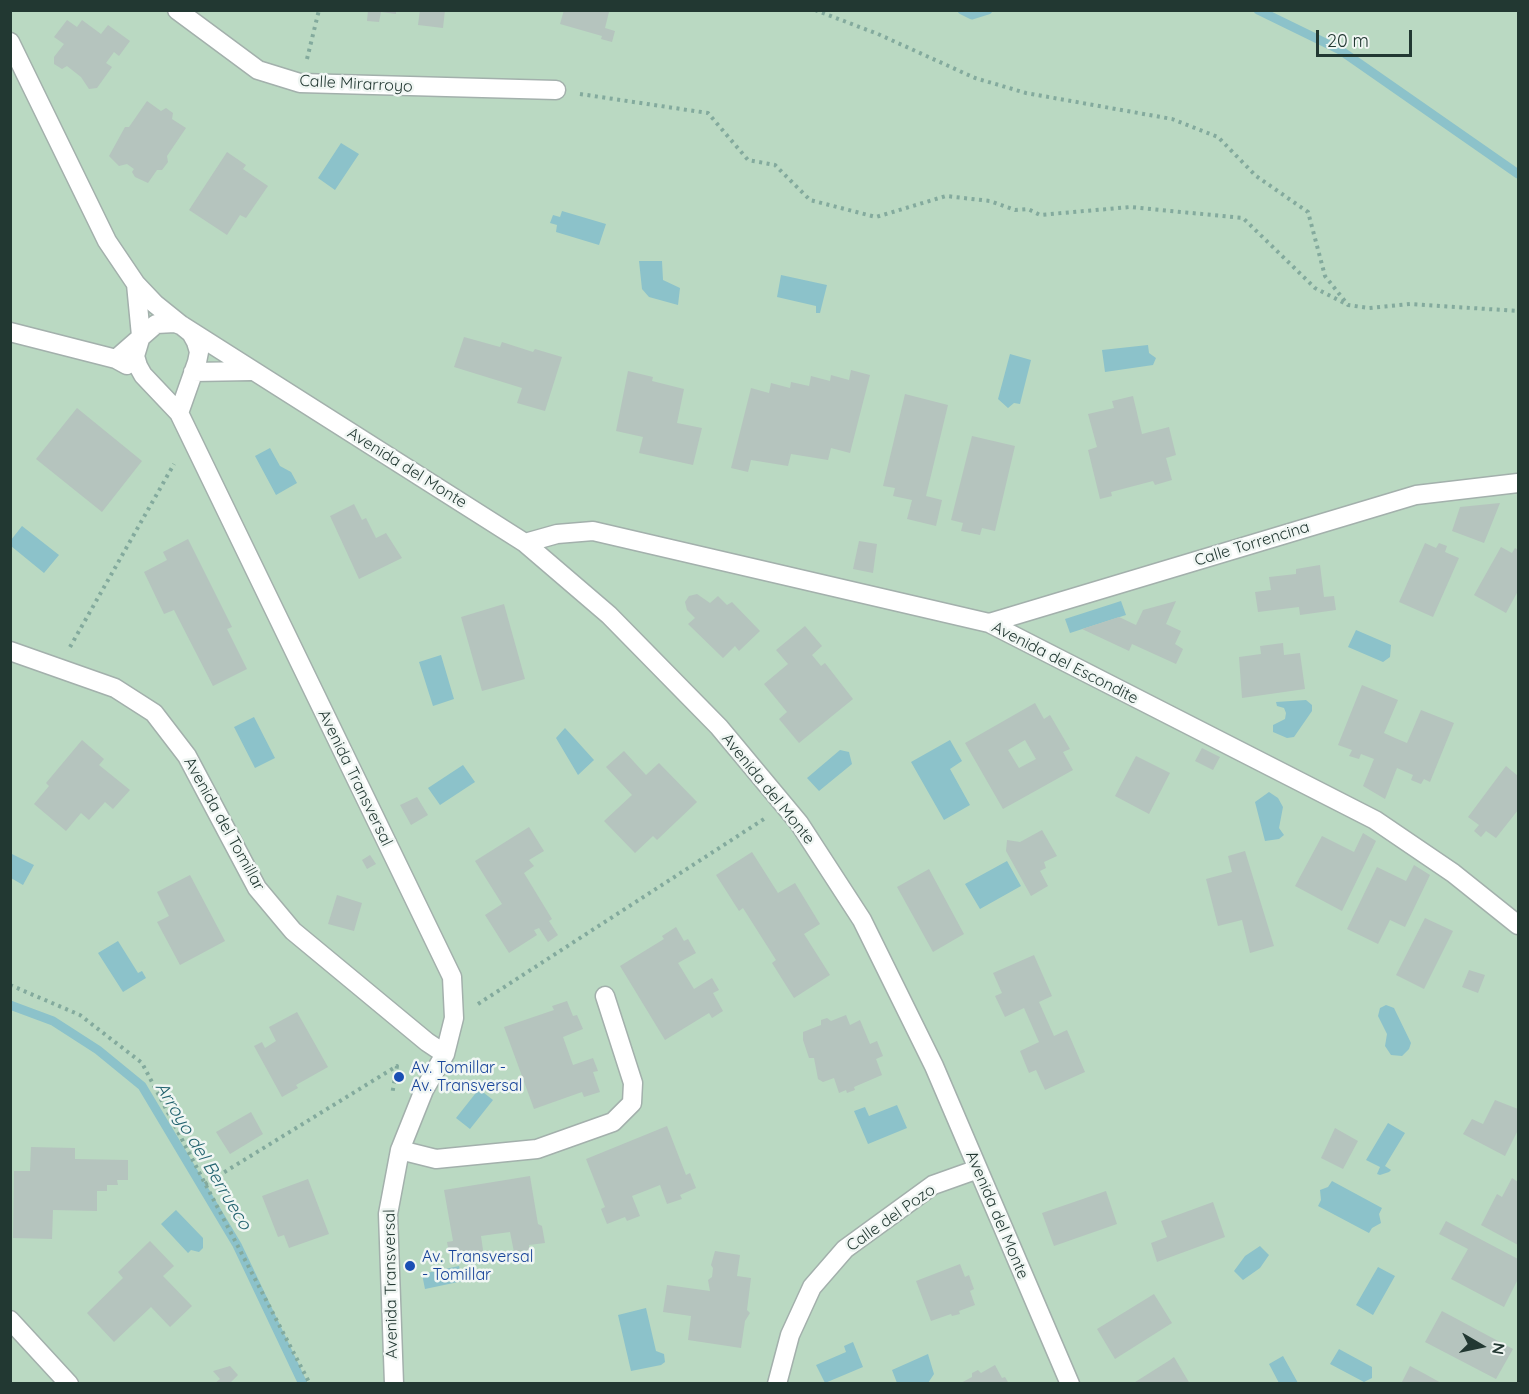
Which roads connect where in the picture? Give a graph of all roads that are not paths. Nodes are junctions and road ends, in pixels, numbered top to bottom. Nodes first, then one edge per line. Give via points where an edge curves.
1 (177, 10) edge
2 (10, 42) edge
3 (556, 90) road end
4 (135, 284) junction
5 (183, 326) junction
6 (10, 332) edge
7 (141, 336) junction
8 (116, 359) junction
9 (251, 371) junction
10 (193, 372) junction
11 (151, 381) junction
12 (179, 413) junction
13 (1518, 483) edge
14 (525, 543) junction
15 (989, 623) junction
16 (10, 651) edge
17 (1518, 925) edge
18 (605, 996) dead end
19 (445, 1054) junction
20 (400, 1150) junction
21 (978, 1169) junction
22 (10, 1320) edge
23 (69, 1383) edge
24 (394, 1383) edge
25 (777, 1383) edge
26 (1070, 1383) edge

1 - 3 street, Calle Mirarroyo via 258,70 300,83
2 - 4 street, Avenida del Monte via 107,242
4 - 5 street, Avenida del Monte
4 - 7 street, Avenida del Monte
5 - 7 street via 156,324
5 - 9 street, Avenida del Monte
5 - 10 street, Avenida del Monte via 191,333 199,352
6 - 8 street
7 - 8 street
7 - 11 street via 135,356 143,375
8 - 11 street
9 - 10 street
9 - 14 street, Avenida del Monte
10 - 11 street via 169,386
10 - 12 street
11 - 12 street, Avenida Transversal
12 - 19 street, Avenida Transversal via 452,977 454,1018
13 - 15 street, Calle Torrencina via 1416,495
14 - 15 street, Avenida del Escondite via 557,534 593,531
14 - 21 street, Avenida del Monte via 625,631 719,727 799,823 862,920 934,1066
15 - 17 street, Avenida del Escondite via 1375,820 1454,873
16 - 19 street, Avenida del Tomillar via 115,688 154,713 187,756 257,888 293,931
18 - 20 street via 633,1083 632,1103 613,1122 537,1149 436,1159
19 - 20 street, Avenida Transversal via 424,1090
20 - 24 street, Avenida Transversal via 388,1214
21 - 25 street, Calle del Pozo via 933,1185 845,1249 812,1287 790,1335
21 - 26 street, Avenida del Monte
22 - 23 street

